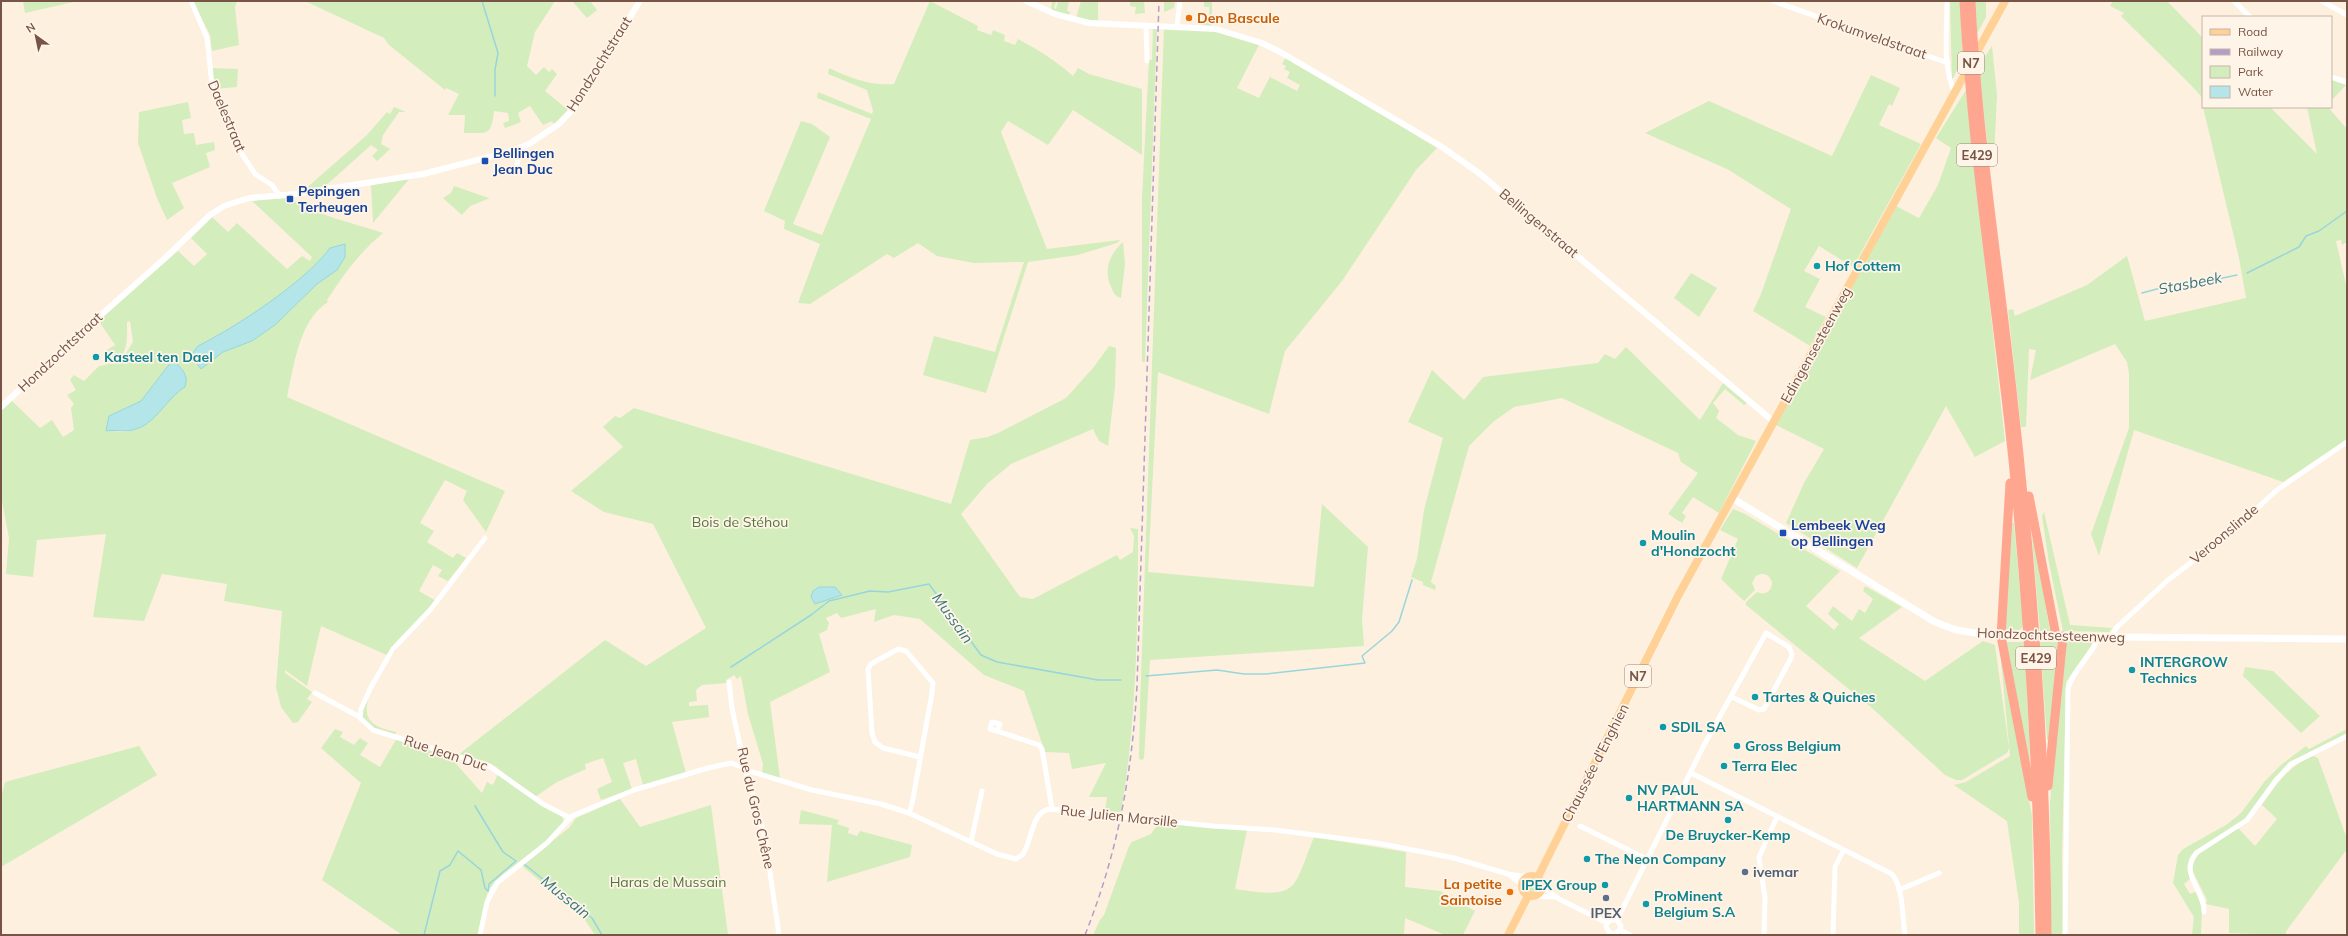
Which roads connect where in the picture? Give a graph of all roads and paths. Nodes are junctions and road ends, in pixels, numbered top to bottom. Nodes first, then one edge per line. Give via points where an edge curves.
1 (191, 1) edge
2 (640, 1) edge
3 (1026, 1) edge
4 (1180, 1) edge
5 (1774, 1) edge
6 (1947, 1) edge
7 (1964, 1) edge
8 (1971, 1) edge
9 (2005, 1) edge
10 (2234, 1) edge
11 (2322, 1) edge
12 (2347, 14) edge
13 (2249, 16) edge
14 (1146, 25) junction
15 (1177, 26) junction
16 (1147, 61) dead end
17 (1948, 63) junction
18 (2332, 77) edge
19 (2347, 82) edge
20 (1955, 93) junction
21 (520, 148) junction
22 (515, 174) dead end
23 (280, 196) junction
24 (1, 407) edge
25 (1774, 422) junction
26 (2347, 442) edge
27 (2013, 460) junction
28 (2021, 474) junction
29 (1732, 498) junction
30 (485, 538) dead end
31 (1696, 563) joint
32 (2003, 636) junction
33 (2056, 636) junction
34 (2098, 637) junction
35 (2112, 637) junction
36 (2347, 639) edge
37 (729, 682) dead end
38 (316, 693) dead end
39 (1732, 696) junction
40 (360, 718) junction
41 (997, 731) dead end
42 (2347, 736) edge
43 (920, 757) junction
44 (745, 769) junction
45 (1691, 774) junction
46 (982, 791) dead end
47 (1052, 809) junction
48 (909, 814) junction
49 (1777, 817) junction
50 (570, 818) junction
51 (1580, 826) dead end
52 (971, 842) junction
53 (2041, 844) junction
54 (1843, 851) junction
55 (1647, 859) junction
56 (1939, 873) dead end
57 (1508, 874) junction
58 (1527, 877) junction
59 (1538, 877) junction
60 (1522, 885) junction
61 (1543, 887) junction
62 (1899, 890) junction
63 (1532, 896) junction
64 (1559, 899) junction
65 (2204, 912) dead end
66 (1617, 920) junction
67 (1607, 923) junction
68 (1620, 930) junction
69 (1610, 934) edge
70 (480, 935) edge
71 (780, 935) edge
72 (1508, 935) edge
73 (1630, 935) edge
74 (1764, 935) edge
75 (1833, 935) edge
76 (1905, 935) edge
77 (2040, 935) edge
78 (2047, 935) edge
79 (2065, 935) edge

1 - 23 street, Daelestraat via 207,38 212,85 242,154 255,174 272,185
2 - 21 street, Hondzochtstraat via 574,108 558,124
3 - 14 street via 1080,22
4 - 15 street
5 - 17 street, Krokumveldstraat
6 - 17 street
7 - 27 highway, E429 via 1977,150
8 - 28 highway, E429 via 1977,92
9 - 20 main road, Edingensesteenweg / N7
10 - 13 street
11 - 12 street
14 - 15 street
14 - 16 street
15 - 25 street, Bellingenstraat via 1223,31 1262,43 1439,145 1480,173
17 - 20 street via 1950,81
18 - 19 street
20 - 25 main road, Edingensesteenweg / N7
21 - 22 street
21 - 23 street, Hondzochtstraat via 423,174
23 - 24 street, Hondzochtstraat via 249,198 224,206 210,215
25 - 29 main road, Edingensesteenweg / N7
26 - 35 street, Veroonslinde via 2277,490 2230,533 2157,591 2116,628
27 - 32 highway
27 - 53 highway, E429 via 2029,650
28 - 33 highway via 2027,487
28 - 53 highway, E429 via 2036,648
29 - 31 main road, Edingensesteenweg / N7
29 - 32 main road, Hondzochtsesteenweg via 1935,622 1984,636
30 - 40 street via 431,609 393,649 370,687
31 - 59 main road, Chaussée d'Enghien / N7
32 - 33 main road, Hondzochtsesteenweg
32 - 53 highway
33 - 34 main road, Hondzochtsesteenweg
33 - 53 highway via 2049,769
34 - 35 main road, Hondzochtsesteenweg
34 - 79 street via 2094,647 2070,679 2068,690
35 - 36 main road, Hondzochtsesteenweg
37 - 44 street, Rue du Gros Chêne
38 - 40 street, Rue Jean Duc
39 - 39 street via 1759,710 1764,709 1791,658 1792,654 1788,647 1766,633
39 - 45 street
40 - 50 street, Rue Jean Duc via 367,726 381,732 489,766 551,809
41 - 47 street via 1038,745 1042,749
42 - 65 street via 2291,764 2247,820 2191,860 2190,874 2203,901
43 - 43 street via 933,683 906,651 898,649 868,668 872,733 875,742 883,748
43 - 48 street
44 - 48 street, Rue Julien Marsille via 812,790 881,804
44 - 50 street via 731,763 708,768 634,790
44 - 71 street, Rue du Gros Chêne via 765,837
45 - 49 street
45 - 55 street
46 - 52 street
47 - 52 street, Rue Julien Marsille via 1044,810 1039,816 1026,850 1016,859 997,854
47 - 57 street, Rue Julien Marsille via 1206,826 1275,830 1377,843 1454,858
48 - 52 street, Rue Julien Marsille
49 - 54 street
49 - 74 street via 1759,858 1765,898
50 - 70 street via 547,843 497,883 487,902
51 - 55 street
53 - 77 highway, E429
53 - 78 highway, E429
54 - 62 street via 1892,874 1897,880
54 - 75 street via 1835,867
55 - 66 street
56 - 62 street
57 - 58 street, Rue Julien Marsille
57 - 60 street, Rue Julien Marsille
58 - 59 main road
58 - 60 main road
59 - 61 main road
60 - 63 main road via 1523,892
61 - 63 main road
61 - 64 street
62 - 76 street
63 - 64 street
63 - 72 main road
64 - 67 street
66 - 67 street
66 - 68 street via 1621,926
67 - 69 street via 1607,931
68 - 69 street
68 - 73 street

